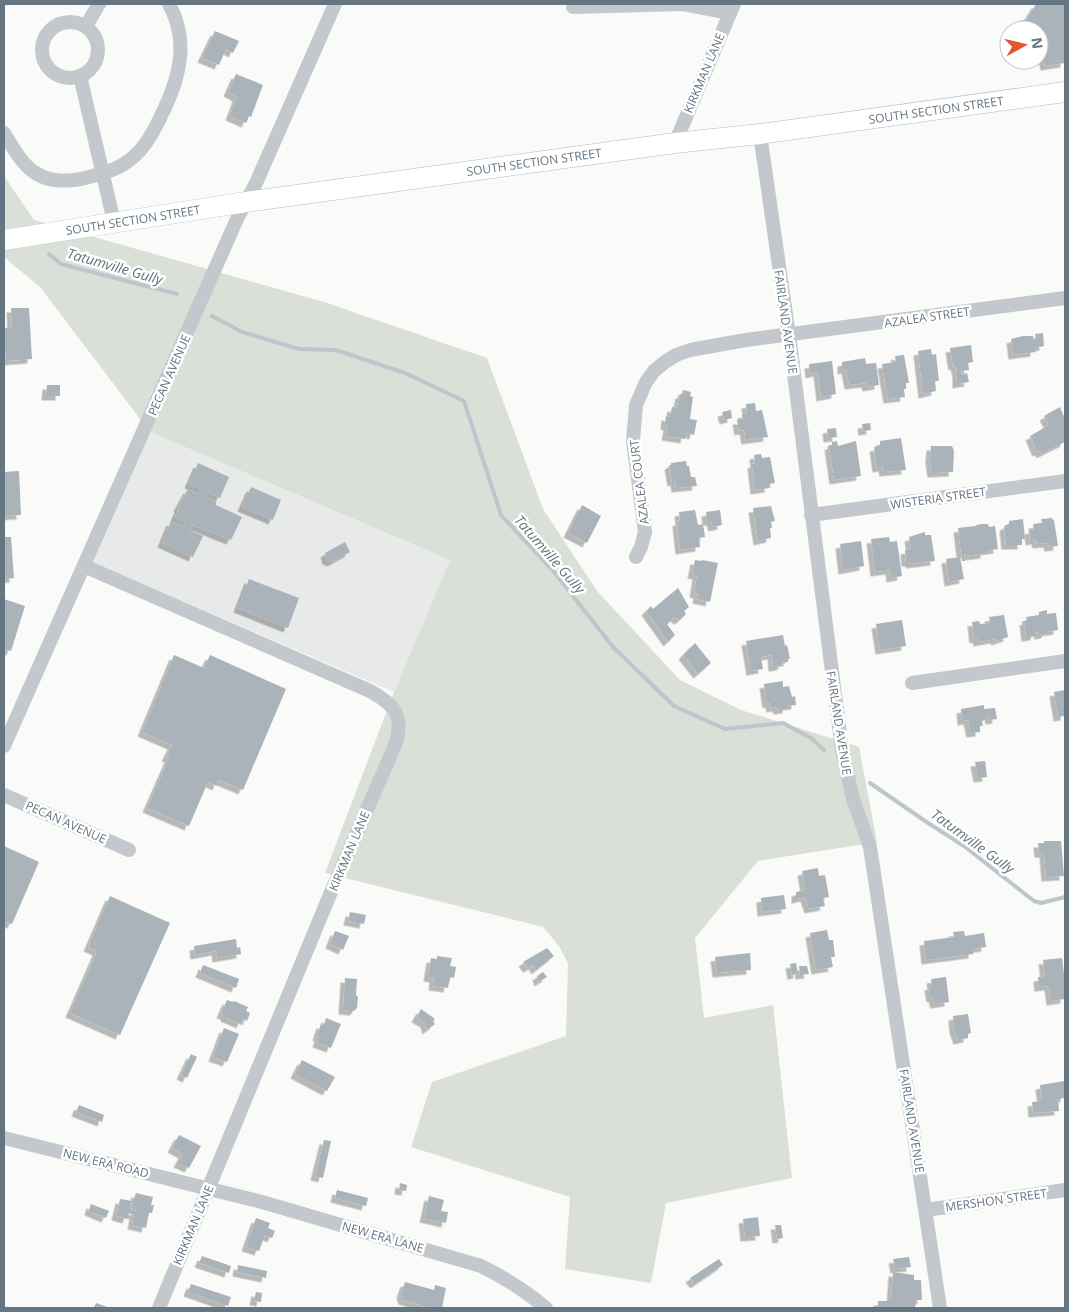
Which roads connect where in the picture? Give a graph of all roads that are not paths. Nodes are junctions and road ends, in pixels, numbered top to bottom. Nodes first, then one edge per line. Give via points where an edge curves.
1 (100, 4) edge
2 (169, 4) edge
3 (335, 4) edge
4 (573, 7) dead end
5 (732, 8) edge
6 (86, 26) junction
7 (80, 76) junction
8 (1065, 92) edge
9 (4, 133) edge
10 (760, 134) junction
11 (675, 143) junction
12 (102, 173) junction
13 (246, 202) junction
14 (114, 222) junction
15 (4, 240) edge
16 (1065, 298) edge
17 (789, 335) junction
18 (1065, 481) edge
19 (811, 515) junction
20 (636, 557) dead end
21 (84, 566) junction
22 (1065, 662) edge
23 (912, 683) dead end
24 (4, 746) edge
25 (4, 795) edge
26 (129, 850) dead end
27 (4, 1138) edge
28 (209, 1188) junction
29 (1065, 1190) edge
30 (926, 1210) junction
31 (159, 1308) edge
32 (546, 1308) edge
33 (940, 1308) edge

1 - 6 street
2 - 12 street via 180,37 176,82 142,149 124,165
3 - 13 street, PECAN AVENUE
4 - 5 street via 683,4
5 - 11 street, KIRKMAN LANE
6 - 7 street via 96,40 97,58 93,66
6 - 7 street via 68,21 58,24 44,37 42,46 42,56 52,72 60,77
7 - 12 street
8 - 10 street, SOUTH SECTION STREET
9 - 12 street via 18,155 39,176 69,180
10 - 11 street, SOUTH SECTION STREET
10 - 17 street, FAIRLAND AVENUE
11 - 13 street, SOUTH SECTION STREET
12 - 14 street
13 - 14 street, SOUTH SECTION STREET
13 - 21 street, PECAN AVENUE
14 - 15 street, SOUTH SECTION STREET
16 - 17 street, AZALEA STREET
17 - 19 street, FAIRLAND AVENUE
17 - 20 street, AZALEA COURT via 690,350 664,362 646,382 633,420 645,532
18 - 19 street, WISTERIA STREET
19 - 30 street, FAIRLAND AVENUE via 842,750 853,799 870,847
21 - 24 street, PECAN AVENUE
21 - 28 street, KIRKMAN LANE via 370,691 393,706 398,718 396,743
22 - 23 street
25 - 26 street, PECAN AVENUE
27 - 28 street, NEW ERA ROAD
28 - 31 street, KIRKMAN LANE
28 - 32 street, NEW ERA LANE via 481,1266 503,1277
29 - 30 street, MERSHON STREET
30 - 33 street, FAIRLAND AVENUE

